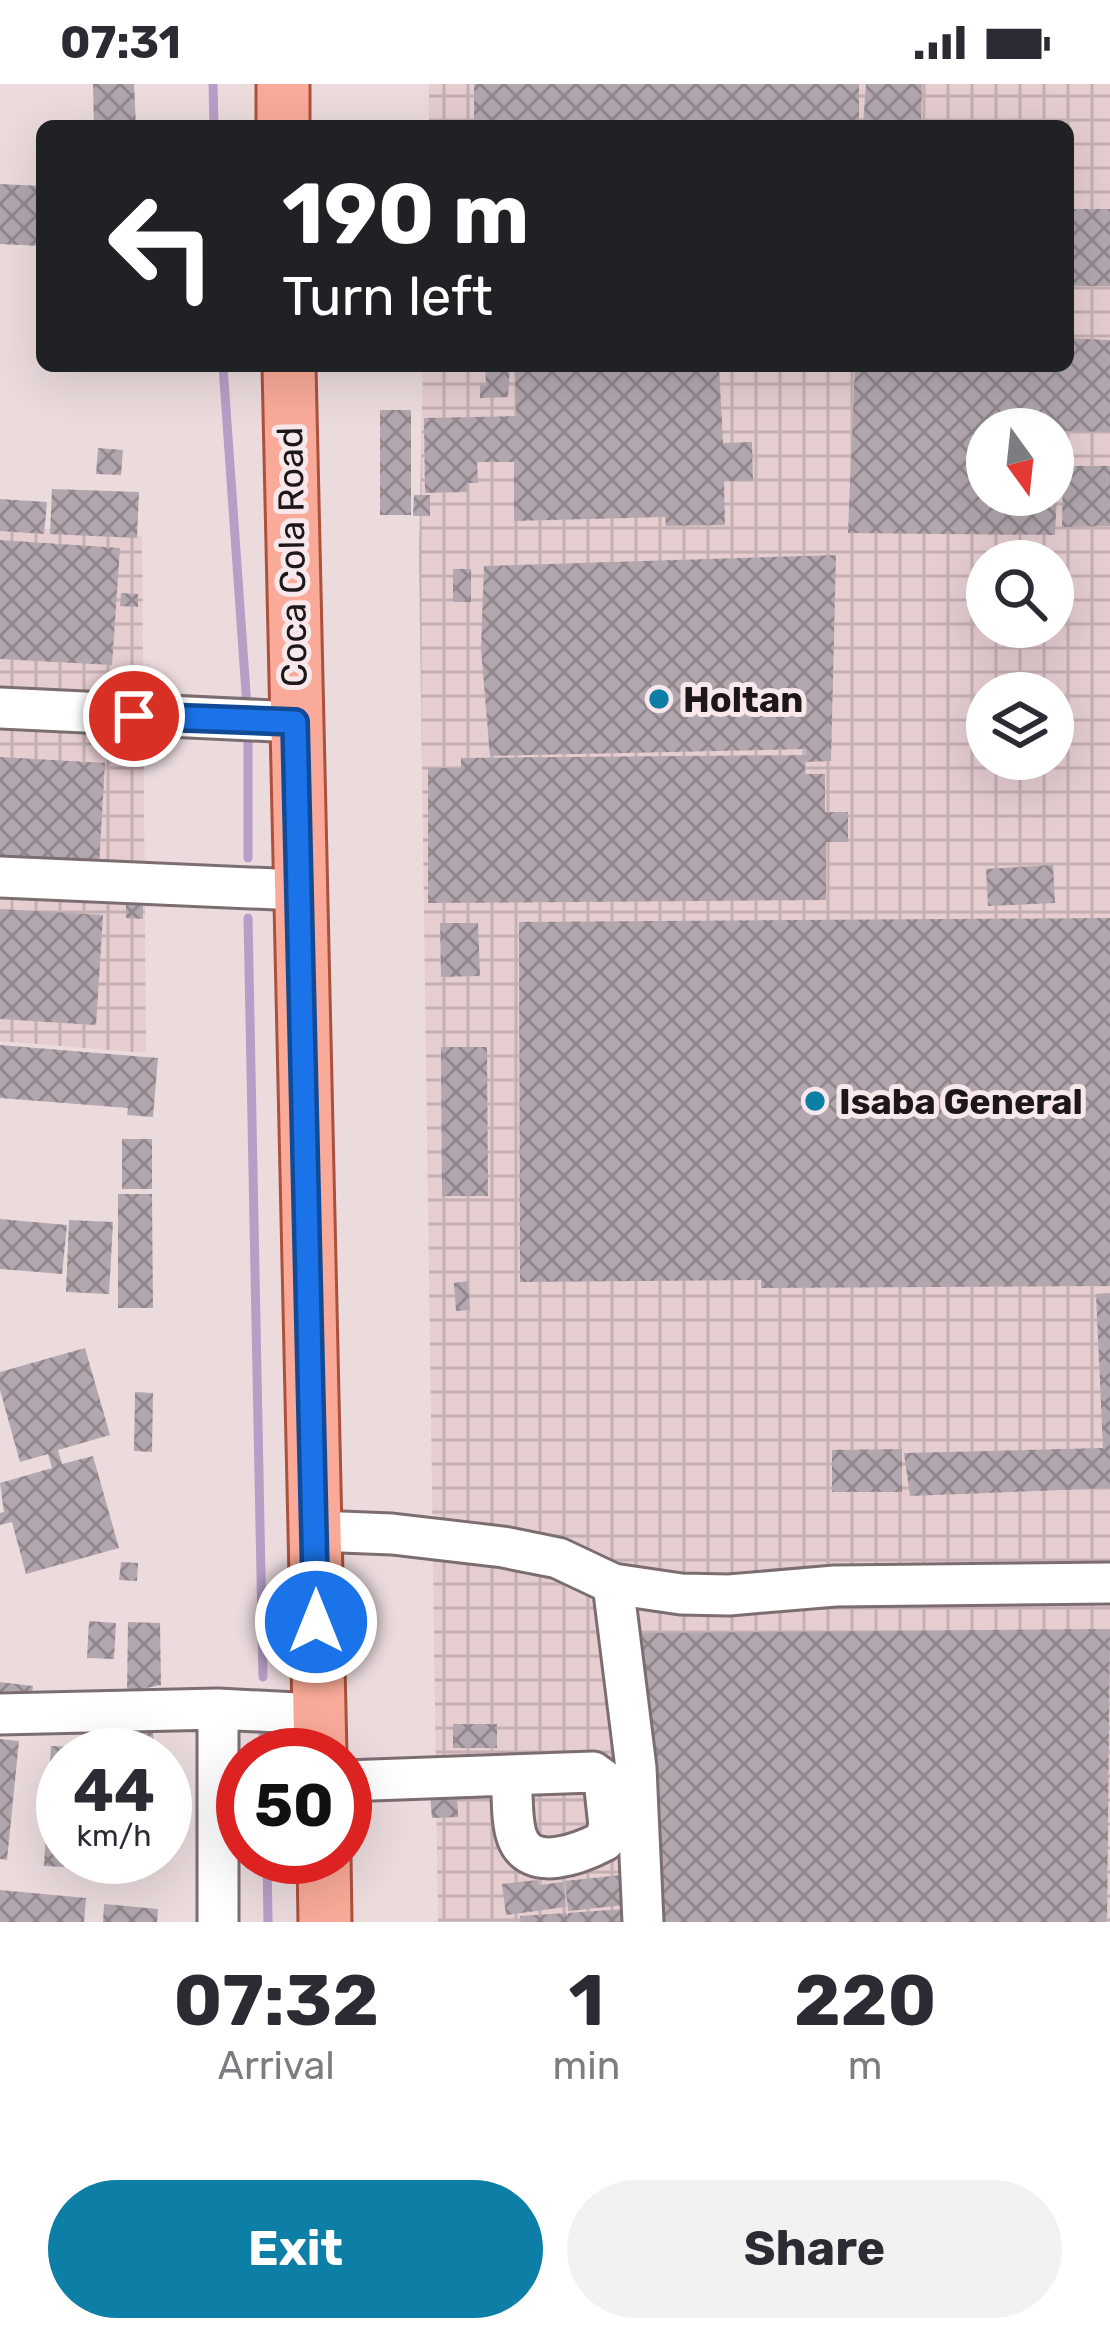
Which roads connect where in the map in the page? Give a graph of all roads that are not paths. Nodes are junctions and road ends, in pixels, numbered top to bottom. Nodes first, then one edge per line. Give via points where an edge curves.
1 (283, 84) edge
2 (284, 120) edge
3 (289, 372) edge
4 (0, 708) edge
5 (295, 722) junction
6 (0, 877) edge
7 (298, 890) junction
8 (316, 1531) junction
9 (1110, 1583) edge
10 (613, 1584) junction
11 (218, 1709) junction
12 (0, 1714) edge
13 (295, 1728) edge
14 (319, 1728) edge
15 (512, 1778) dead end
16 (372, 1780) edge
17 (324, 1884) edge
18 (218, 1922) edge
19 (325, 1922) edge
20 (644, 1922) edge

1 - 2 main road
3 - 5 main road, Coca Cola Road
4 - 5 street
5 - 7 main road, Coca Cola Road
6 - 7 street
7 - 8 main road, Coca Cola Road
8 - 10 street via 503,1546 558,1558
8 - 14 main road, Coca Cola Road
9 - 10 street via 729,1595
10 - 20 street via 636,1768
11 - 12 street
11 - 13 street
11 - 18 street
15 - 16 street
17 - 19 main road

